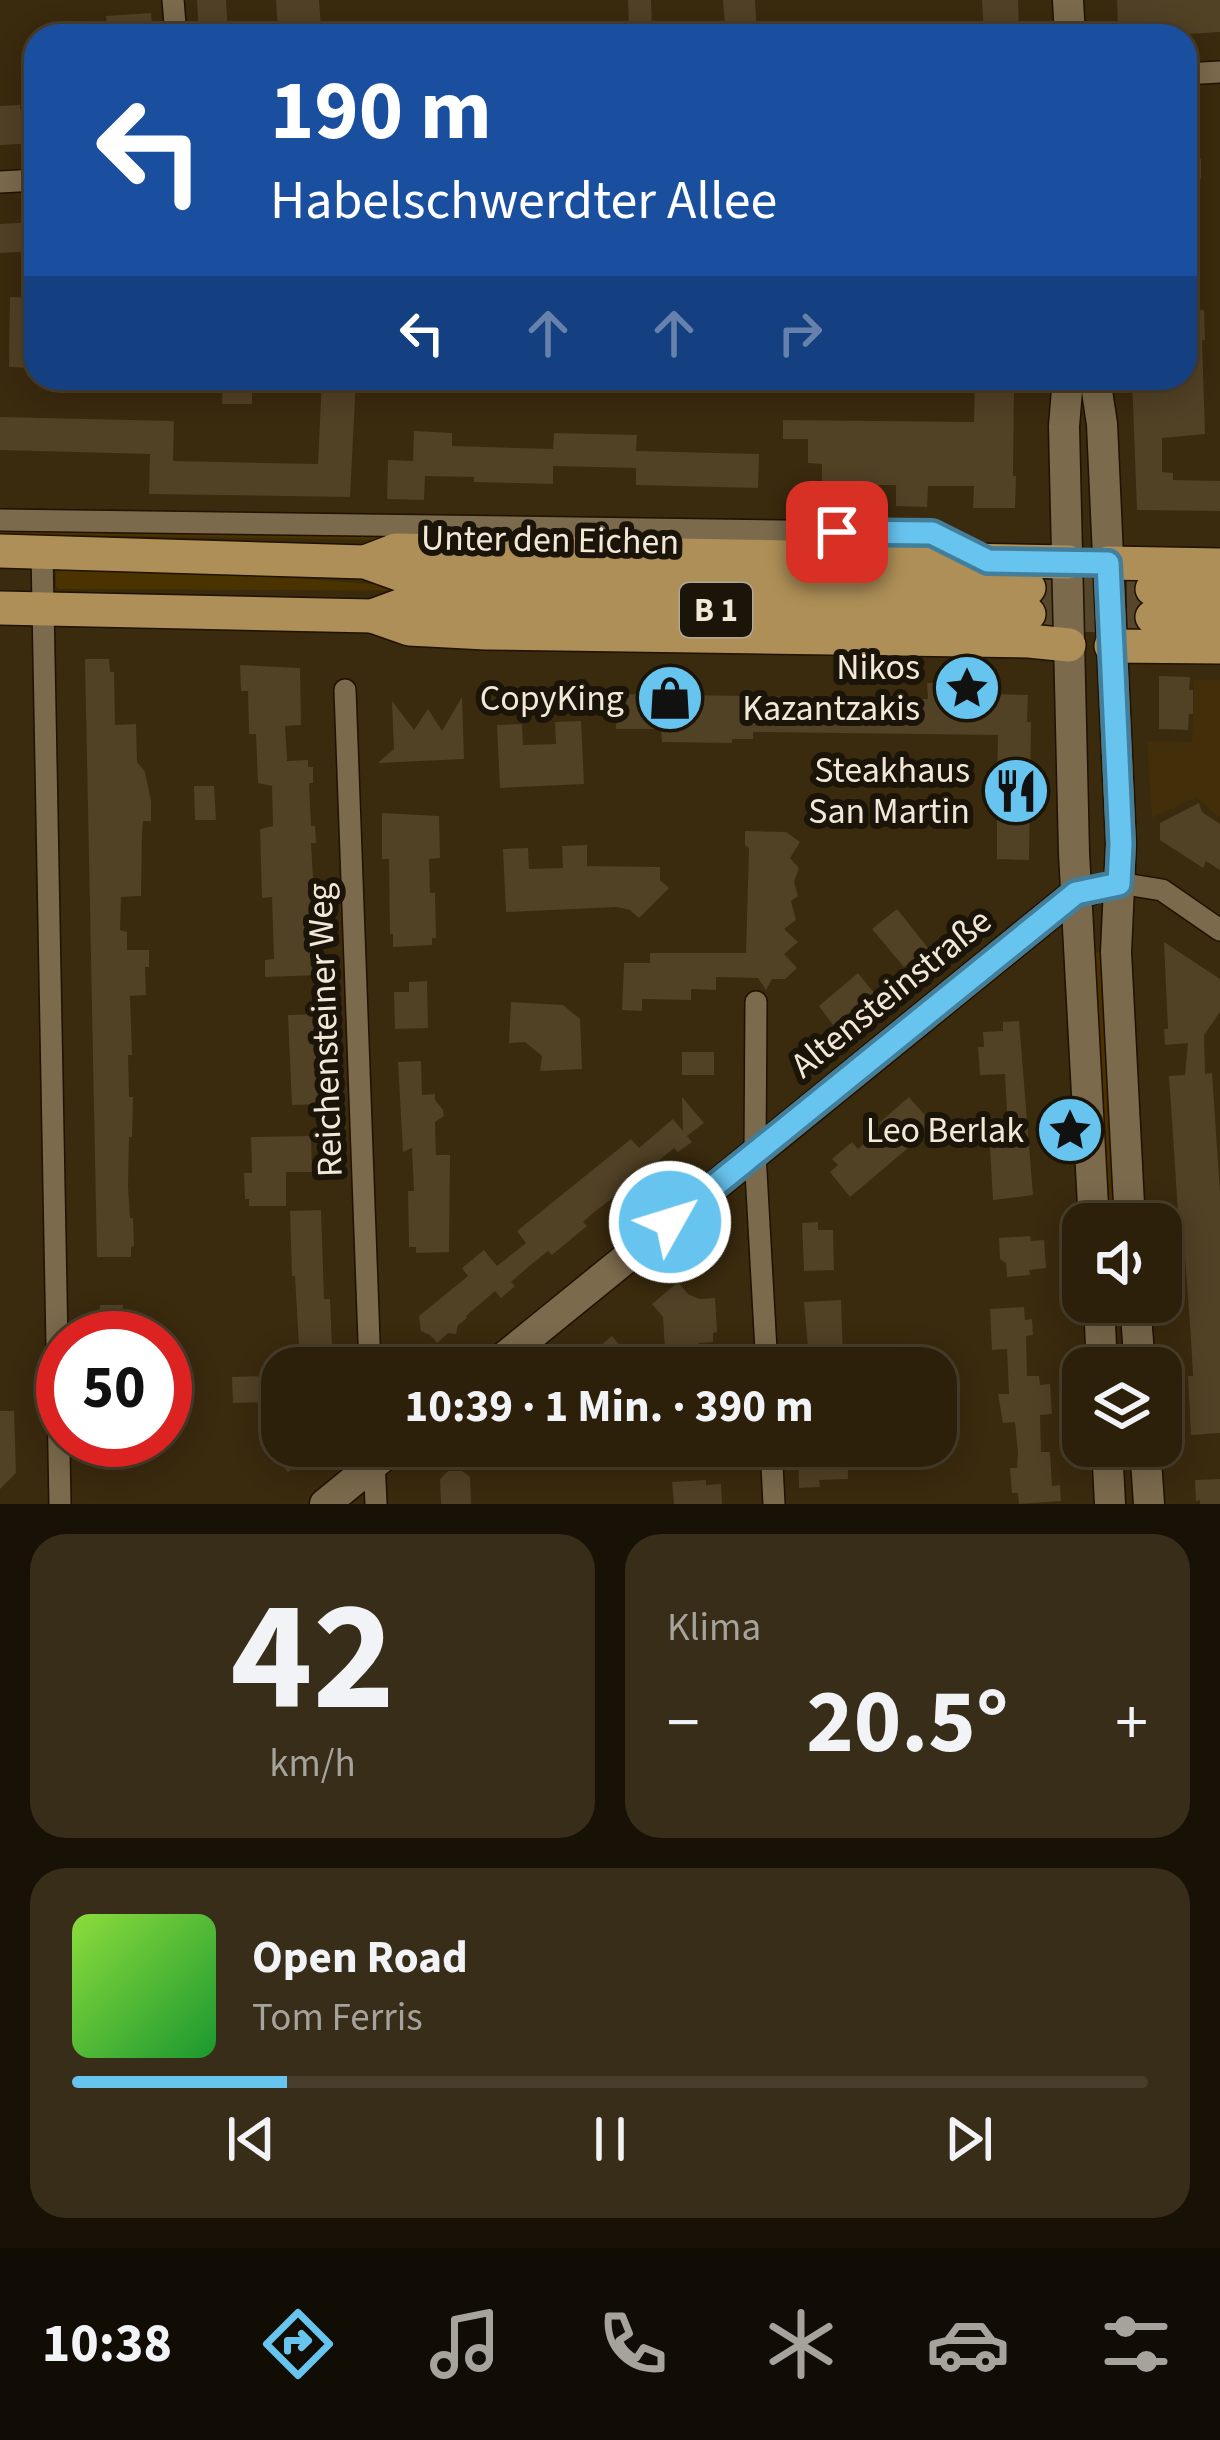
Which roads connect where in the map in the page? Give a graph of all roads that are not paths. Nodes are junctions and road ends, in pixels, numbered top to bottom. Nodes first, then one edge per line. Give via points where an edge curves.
1 (1067, 390) edge
2 (1097, 390) edge
3 (0, 520) edge
4 (0, 551) edge
5 (42, 552) junction
6 (988, 561) junction
7 (365, 562) junction
8 (1068, 562) junction
9 (1108, 563) junction
10 (1220, 565) edge
11 (1220, 590) edge
12 (0, 608) edge
13 (43, 608) junction
14 (372, 616) junction
15 (1220, 618) edge
16 (1069, 645) junction
17 (1111, 646) junction
18 (1220, 647) edge
19 (345, 690) dead end
20 (1119, 884) junction
21 (1076, 893) junction
22 (1220, 930) edge
23 (756, 1002) dead end
24 (755, 1154) junction
25 (1093, 1203) edge
26 (1129, 1203) edge
27 (369, 1347) edge
28 (517, 1347) edge
29 (766, 1347) edge
30 (365, 1467) edge
31 (380, 1467) edge
32 (772, 1467) edge
33 (1108, 1467) edge
34 (1146, 1467) edge
35 (60, 1504) edge
36 (326, 1504) edge
37 (376, 1504) edge
38 (774, 1504) edge
39 (1110, 1504) edge
40 (1149, 1504) edge

1 - 8 main road
2 - 9 main road
3 - 6 street, Unter den Eichen via 932,533
4 - 5 main road, Unter den Eichen / B 1
5 - 7 main road, Unter den Eichen / B 1
5 - 13 street
6 - 7 main road via 396,550
6 - 8 main road
7 - 14 main road, Unter den Eichen / B 1 via 404,576 1029,601 402,605
8 - 9 main road
8 - 16 main road
9 - 10 main road
9 - 17 main road
11 - 15 main road via 1152,603
12 - 13 main road, Unter den Eichen / B 1
13 - 14 main road, Unter den Eichen / B 1
13 - 35 street
14 - 16 main road via 409,629 486,634
16 - 17 main road
16 - 21 main road
17 - 18 main road
17 - 20 main road
19 - 27 street, Reichensteiner Weg
20 - 21 main road
20 - 22 street via 1162,890
20 - 26 main road
21 - 24 main road, Altensteinstraße
21 - 25 main road
23 - 24 street, Altensteinstraße
24 - 28 main road, Altensteinstraße
24 - 29 street
30 - 36 main road
31 - 37 street
32 - 38 street
33 - 39 main road
34 - 40 main road

